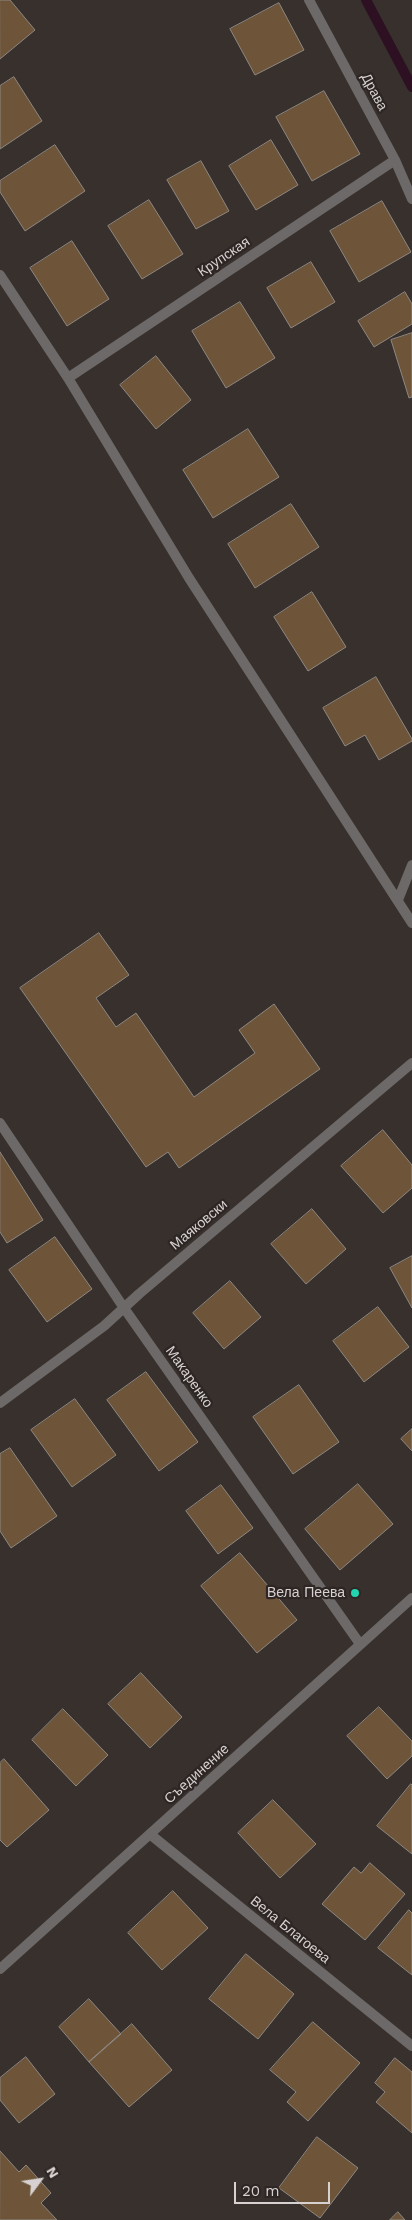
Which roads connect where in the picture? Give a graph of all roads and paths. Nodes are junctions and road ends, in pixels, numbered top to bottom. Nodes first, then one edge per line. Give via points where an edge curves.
1 (309, 0) edge
2 (395, 160) junction
3 (412, 199) edge
4 (0, 275) edge
5 (68, 378) junction
6 (412, 865) edge
7 (398, 900) junction
8 (412, 923) edge
9 (412, 1063) edge
10 (0, 1123) edge
11 (124, 1308) junction
12 (0, 1402) edge
13 (412, 1598) edge
14 (360, 1644) junction
15 (150, 1835) junction
16 (0, 1969) edge
17 (412, 2046) edge

1 - 2 street, Драва
2 - 3 street, Драва
2 - 5 street, Крупская
4 - 5 street
5 - 7 street via 190,578
6 - 7 street
7 - 8 street
9 - 11 street, Маяковски
10 - 11 street, Макаренко
11 - 12 street, Маяковски
11 - 14 street, Макаренко
13 - 14 street, Съединение
14 - 15 street, Съединение
15 - 16 street, Съединение
15 - 17 street, Вела Благоева

